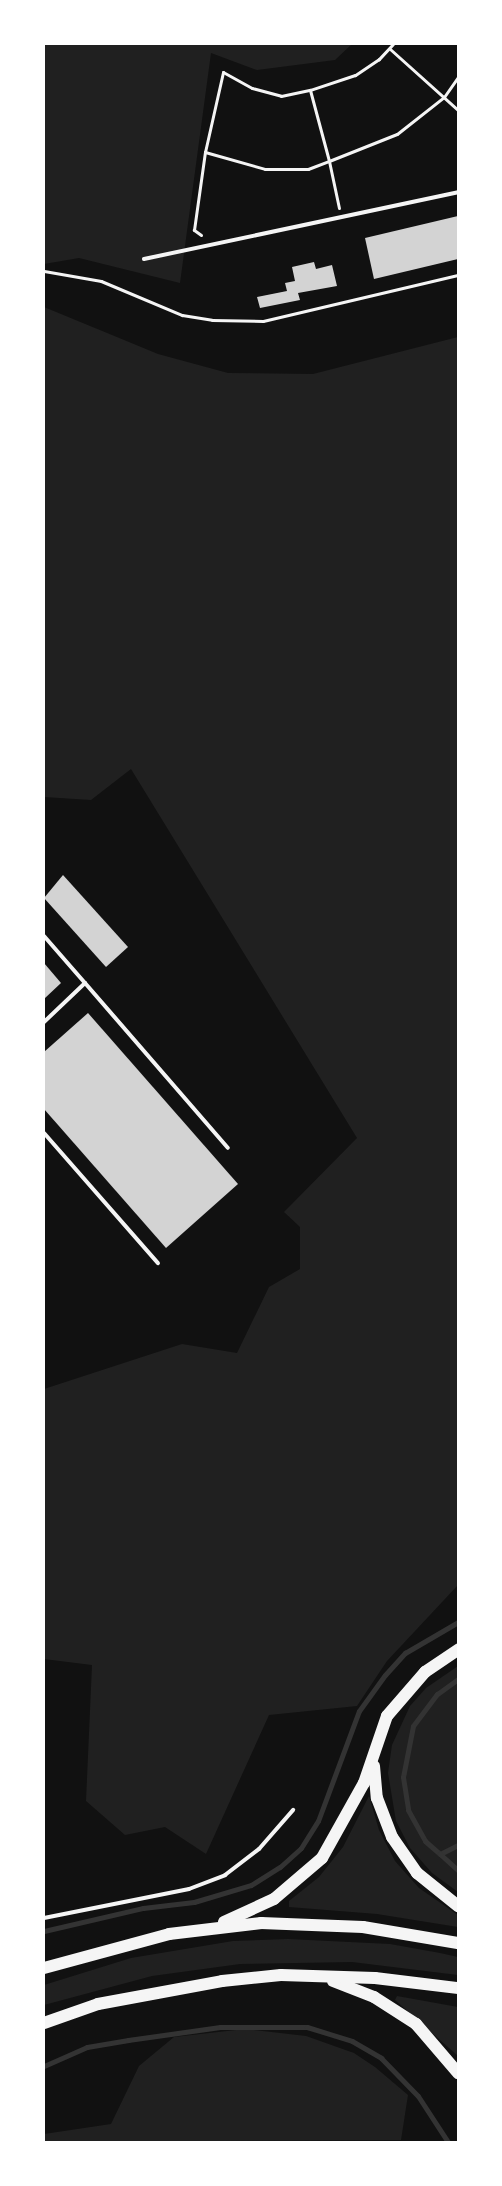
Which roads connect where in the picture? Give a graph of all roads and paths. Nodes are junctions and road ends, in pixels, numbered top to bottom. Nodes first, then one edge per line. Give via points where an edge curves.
1 (393, 44) edge
2 (390, 49) junction
3 (459, 76) edge
4 (310, 90) junction
5 (444, 97) junction
6 (459, 110) edge
7 (205, 152) junction
8 (329, 162) junction
9 (459, 192) edge
10 (341, 219) junction
11 (216, 245) junction
12 (144, 259) dead end
13 (44, 271) edge
14 (459, 275) edge
15 (44, 936) edge
16 (85, 983) junction
17 (44, 1022) edge
18 (44, 1133) edge
19 (228, 1148) dead end
20 (158, 1263) dead end
21 (459, 1650) edge
22 (374, 1752) junction
23 (293, 1810) dead end
24 (459, 1906) edge
25 (44, 1918) edge
26 (204, 1928) junction
27 (459, 1943) edge
28 (44, 1968) edge
29 (314, 1975) junction
30 (459, 1988) edge
31 (44, 2023) edge
32 (459, 2073) edge

1 - 2 path
2 - 4 path via 355,75
2 - 5 path
3 - 5 path
4 - 7 path via 281,96 252,88 223,72
4 - 8 path
5 - 6 path
5 - 8 path via 397,134
7 - 8 path via 265,169 308,169
7 - 11 path via 194,230
8 - 10 path
9 - 10 lane
10 - 11 lane
11 - 12 lane
13 - 14 path via 101,281 182,315 263,321
15 - 16 lane
16 - 17 lane
16 - 19 lane
18 - 20 lane
21 - 22 main road via 425,1672 398,1700 387,1716
22 - 24 main road via 377,1798 392,1836 417,1873
22 - 26 main road via 345,1821 307,1874 254,1910
23 - 25 lane via 259,1849 225,1875 189,1888
26 - 27 main road via 319,1924
26 - 28 main road via 133,1942
29 - 30 main road
29 - 31 main road via 251,1978 165,1991 98,2004
29 - 32 main road via 374,1997 394,2009 435,2042

